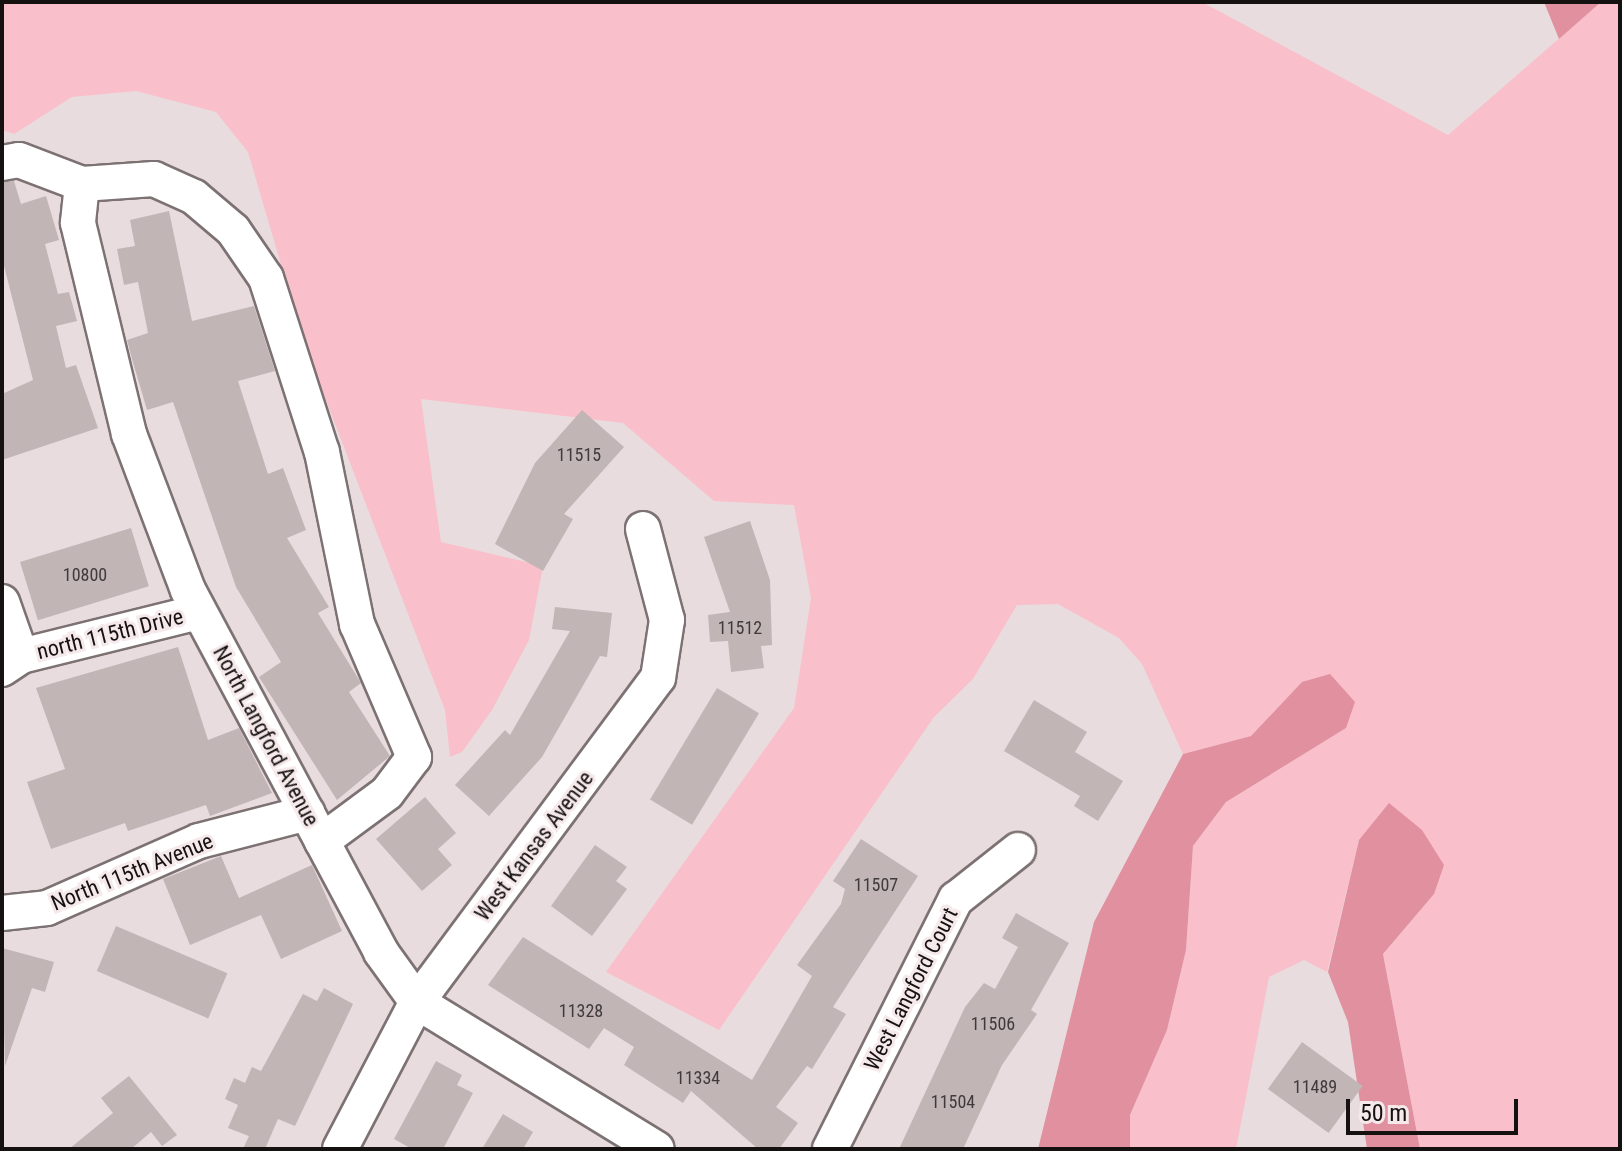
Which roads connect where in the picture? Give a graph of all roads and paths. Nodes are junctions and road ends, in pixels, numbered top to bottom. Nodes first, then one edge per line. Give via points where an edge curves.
1 (2, 163) edge
2 (82, 184) junction
3 (643, 529) dead end
4 (2, 602) edge
5 (199, 612) junction
6 (12, 663) edge
7 (314, 827) junction
8 (1018, 850) dead end
9 (2, 913) edge
10 (417, 1002) junction
11 (340, 1149) edge
12 (657, 1149) edge
13 (830, 1149) edge

1 - 2 street via 19,160
2 - 5 street, North Langford Avenue via 78,223 129,434
2 - 7 street via 154,179 194,197 252,252 283,319 291,369 322,452 357,624 414,757 387,793
3 - 10 street, West Kansas Avenue via 667,620 658,678
4 - 6 street
5 - 6 street, north 115th Drive
5 - 7 street, North Langford Avenue
7 - 9 street, North 115th Avenue via 199,841 47,908
7 - 10 street, North Langford Avenue
8 - 13 street, West Langford Court via 956,899
10 - 11 street, West Kansas Avenue
10 - 12 street, North Langford Avenue

